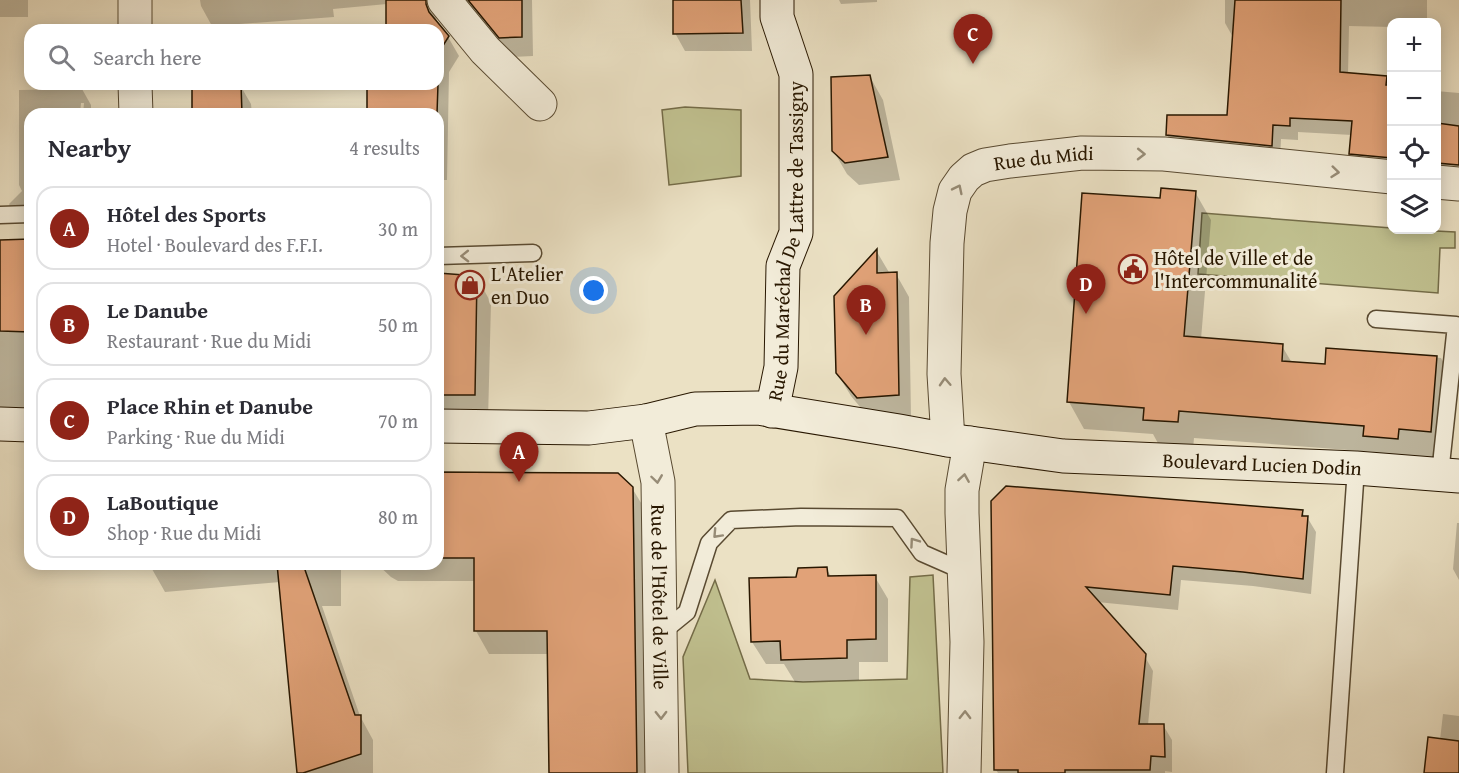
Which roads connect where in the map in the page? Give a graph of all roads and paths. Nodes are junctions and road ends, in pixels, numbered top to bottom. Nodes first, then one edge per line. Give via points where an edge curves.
1 (135, 0) edge
2 (444, 0) edge
3 (777, 0) edge
4 (135, 24) edge
5 (135, 90) edge
6 (540, 104) dead end
7 (136, 108) edge
8 (1387, 176) edge
9 (1441, 182) edge
10 (1459, 184) edge
11 (24, 214) edge
12 (0, 215) edge
13 (533, 253) dead end
14 (444, 256) edge
15 (1376, 320) dead end
16 (772, 411) junction
17 (646, 421) junction
18 (0, 424) edge
19 (24, 426) edge
20 (444, 426) edge
21 (959, 442) junction
22 (1356, 468) junction
23 (1449, 475) edge
24 (963, 571) junction
25 (660, 634) junction
26 (662, 773) edge
27 (964, 773) edge
28 (1335, 773) edge

1 - 4 street
2 - 6 street via 485,50
3 - 16 street, Rue du Maréchal De Lattre de Tassigny via 777,17 796,74 796,233 783,266 781,367
5 - 7 street
21 -> 8 street, Rue du Midi via 944,375 947,243 955,191 973,170 1010,161 1082,153 1164,154
9 - 10 street
11 - 12 lane
13 -> 14 lane
15 - 23 lane via 1456,325
16 - 17 street, Boulevard Lucien Dodin via 695,409
16 - 21 street, Boulevard Lucien Dodin
17 - 20 street, Boulevard Lucien Dodin via 589,428
17 -> 25 street, Rue de l'Hôtel de Ville via 658,482
18 - 19 street
21 - 22 street, Boulevard Lucien Dodin via 1063,456
24 -> 21 street
22 - 23 street, Boulevard Lucien Dodin
22 - 28 lane
24 -> 25 lane via 922,553 897,518 730,520 709,543 687,612
27 -> 24 street via 967,642
25 -> 26 street, Rue de l'Hôtel de Ville

